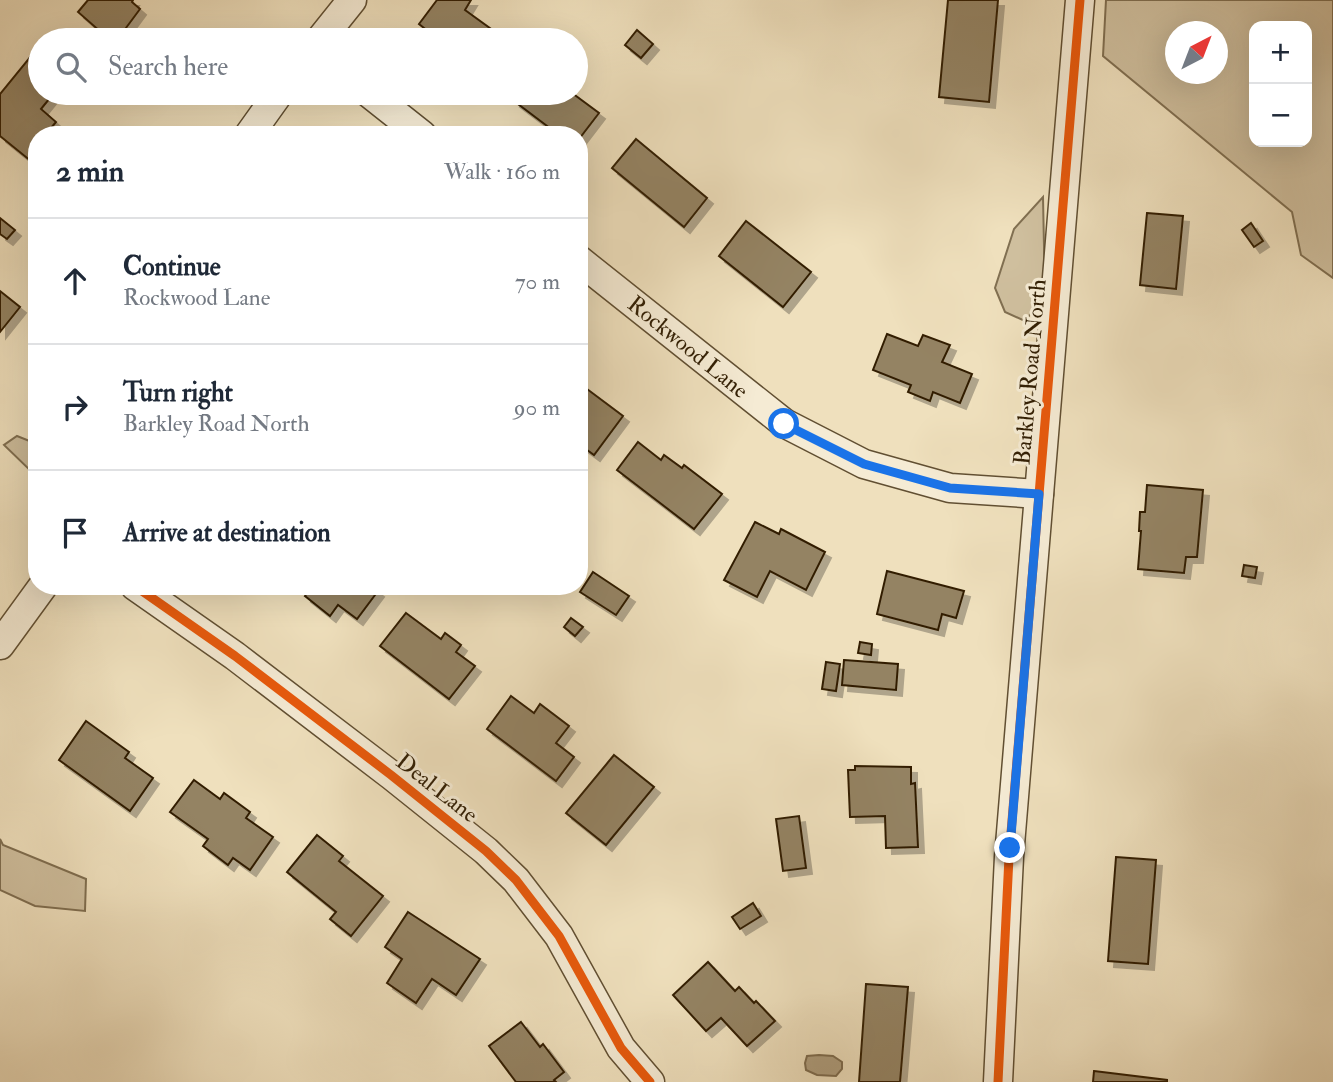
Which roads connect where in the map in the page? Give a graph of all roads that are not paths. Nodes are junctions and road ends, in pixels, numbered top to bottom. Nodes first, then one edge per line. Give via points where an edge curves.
1 (352, 0) edge
2 (1080, 0) edge
3 (330, 28) edge
4 (270, 105) edge
5 (384, 105) edge
6 (255, 126) edge
7 (411, 126) edge
8 (588, 267) edge
9 (1039, 494) junction
10 (36, 595) edge
11 (148, 595) edge
12 (0, 645) edge
13 (650, 1082) edge
14 (998, 1082) edge

1 - 3 street
2 - 9 street, Barkley Road North
4 - 6 street
5 - 7 street
8 - 9 street, Rockwood Lane via 784,424 864,464 950,488
9 - 14 street, Barkley Road North via 1009,857
10 - 12 street
11 - 13 street, Deal Lane via 391,775 516,880 559,936 621,1048

